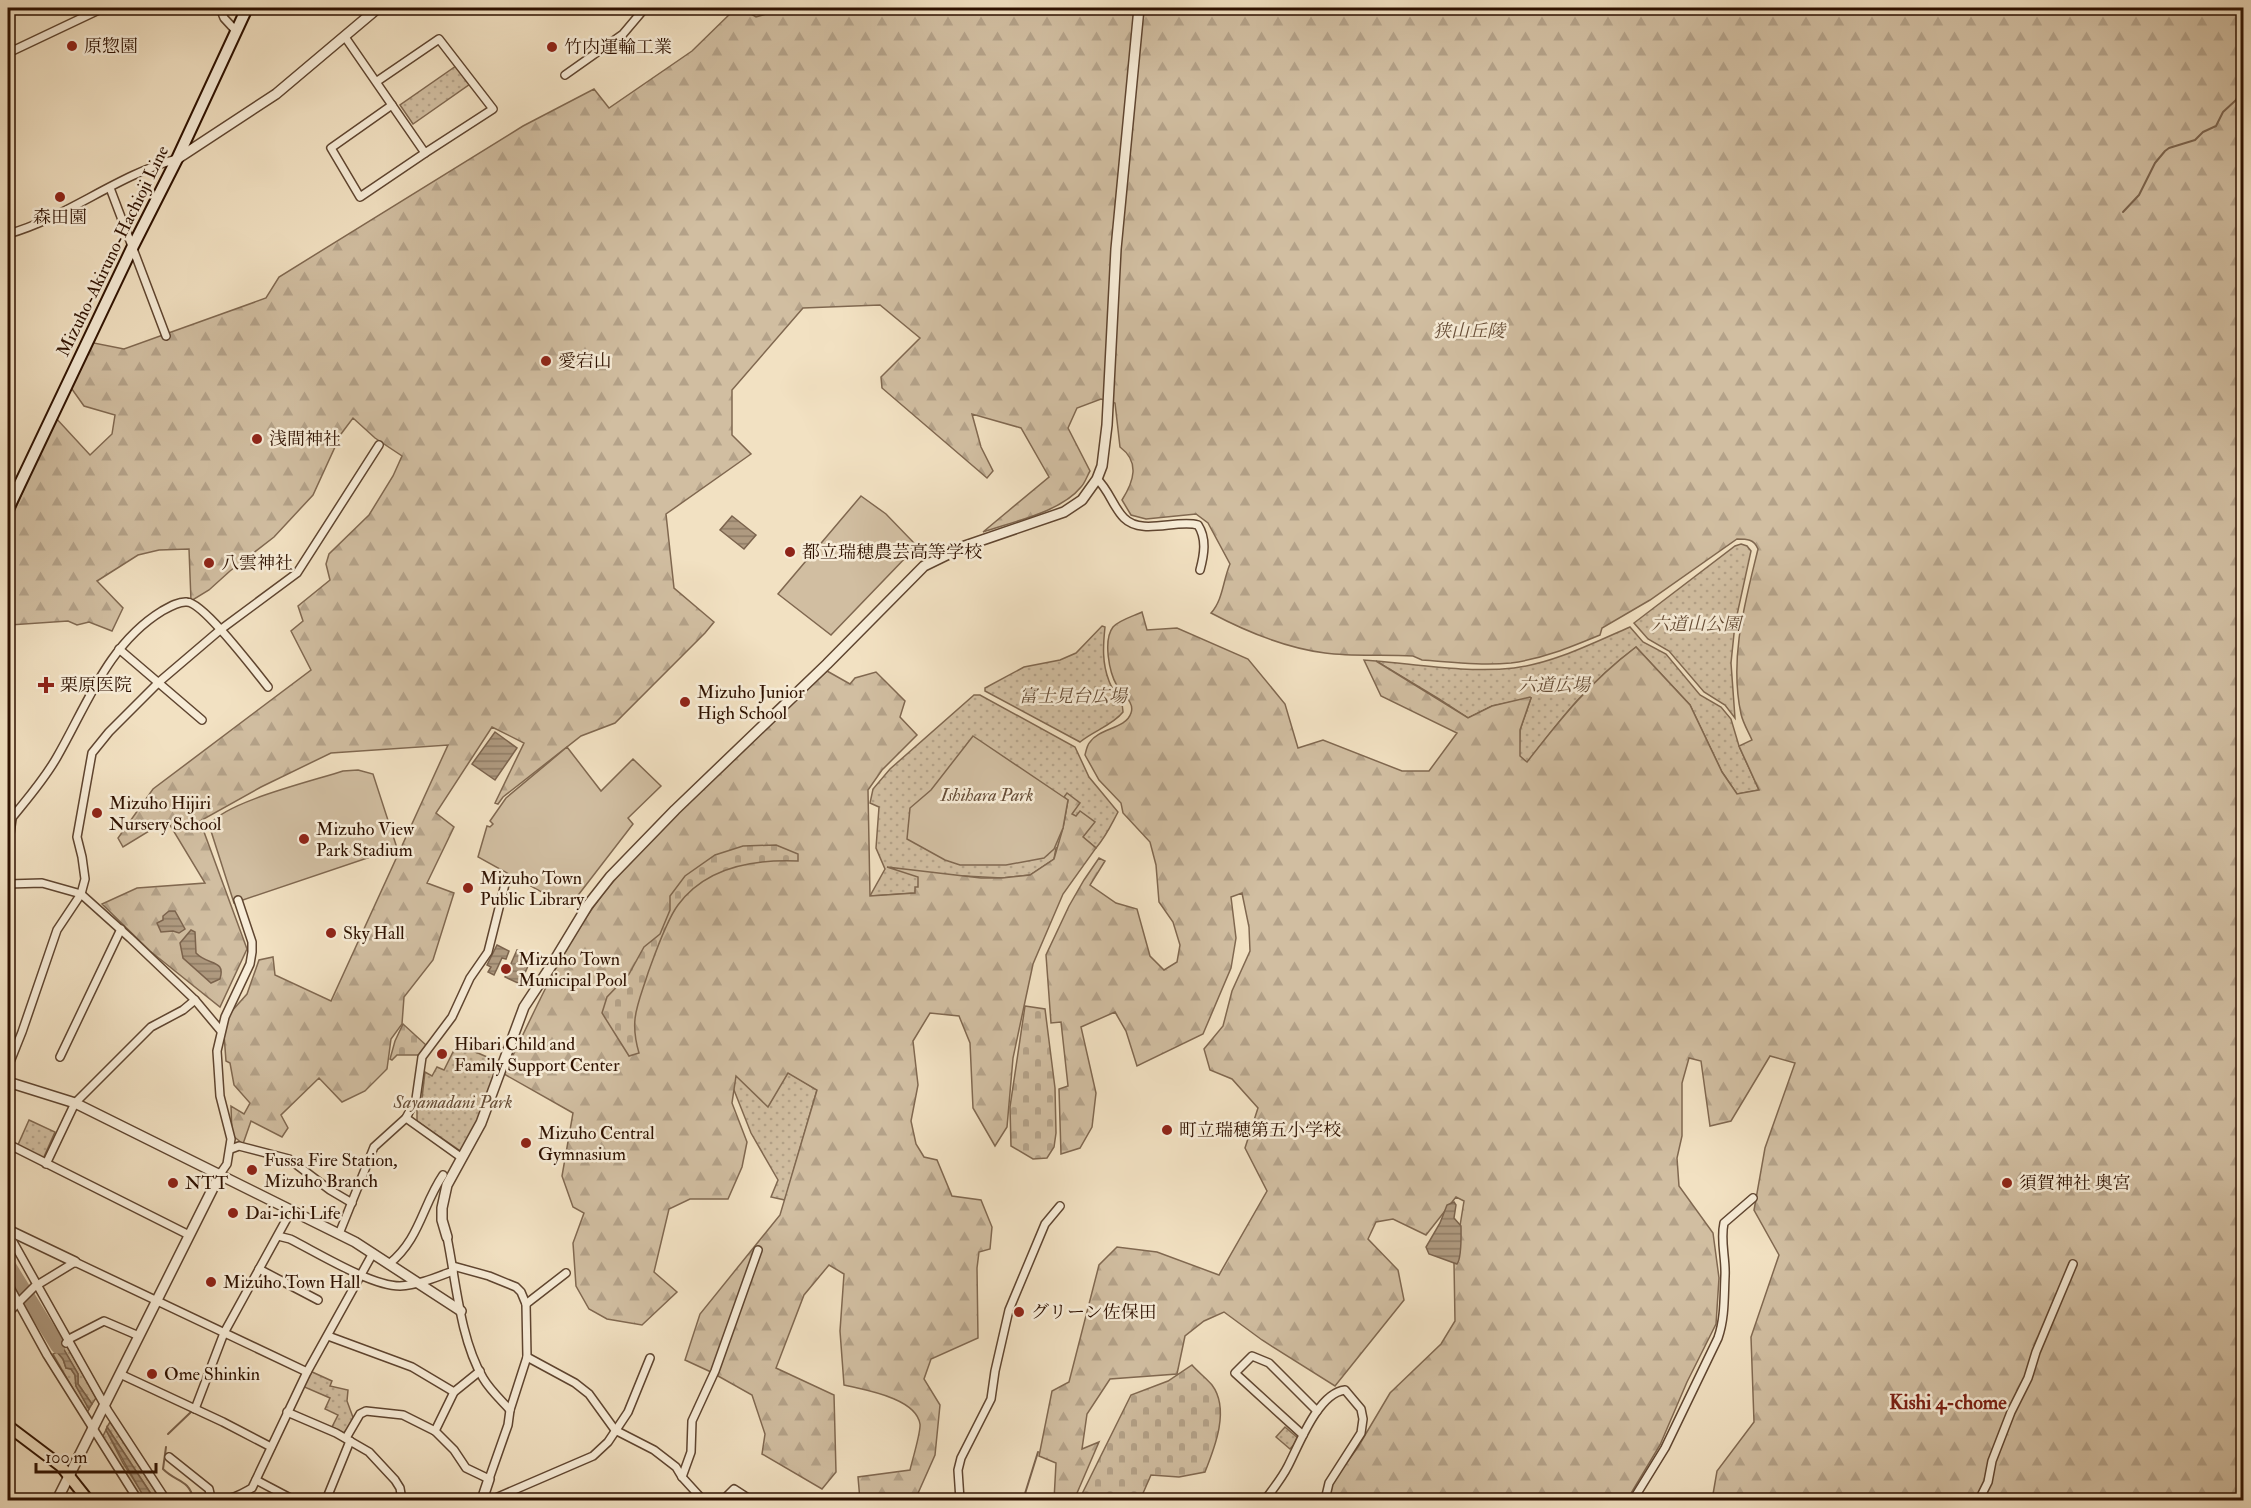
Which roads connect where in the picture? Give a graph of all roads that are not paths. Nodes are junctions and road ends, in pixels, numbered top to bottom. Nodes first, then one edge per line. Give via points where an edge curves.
1 (104, 8) edge
2 (220, 8) edge
3 (247, 8) edge
4 (378, 8) edge
5 (644, 8) edge
6 (1139, 8) edge
7 (236, 31) junction
8 (345, 37) junction
9 (8, 53) edge
10 (565, 75) dead end
11 (376, 82) junction
12 (392, 105) junction
13 (425, 153) junction
14 (177, 159) junction
15 (110, 188) junction
16 (8, 234) edge
17 (133, 246) junction
18 (166, 336) dead end
19 (379, 445) dead end
20 (1097, 479) junction
21 (8, 508) edge
22 (1200, 570) dead end
23 (220, 630) junction
24 (119, 649) junction
25 (159, 681) junction
26 (268, 687) dead end
27 (202, 720) dead end
28 (8, 789) edge
29 (11, 819) junction
30 (8, 840) edge
31 (506, 880) dead end
32 (8, 884) edge
33 (81, 894) junction
34 (238, 900) dead end
35 (121, 929) junction
36 (195, 1000) junction
37 (221, 1031) junction
38 (60, 1057) dead end
39 (8, 1067) edge
40 (8, 1082) edge
41 (75, 1102) junction
42 (406, 1118) junction
43 (8, 1144) edge
44 (231, 1149) junction
45 (462, 1158) junction
46 (46, 1164) junction
47 (220, 1174) junction
48 (443, 1175) dead end
49 (1753, 1198) dead end
50 (352, 1203) junction
51 (1060, 1206) dead end
52 (291, 1210) junction
53 (8, 1232) edge
54 (339, 1234) junction
55 (189, 1235) junction
56 (278, 1236) junction
57 (447, 1237) joint
58 (758, 1250) dead end
59 (373, 1253) junction
60 (75, 1262) junction
61 (389, 1264) junction
62 (2073, 1264) dead end
63 (453, 1268) junction
64 (259, 1269) junction
65 (566, 1273) dead end
66 (362, 1275) junction
67 (418, 1283) junction
68 (8, 1284) edge
69 (35, 1286) junction
70 (156, 1300) junction
71 (318, 1300) dead end
72 (19, 1301) junction
73 (526, 1304) junction
74 (461, 1311) junction
75 (8, 1313) edge
76 (224, 1333) junction
77 (139, 1336) junction
78 (328, 1336) junction
79 (67, 1342) junction
80 (527, 1357) junction
81 (650, 1358) dead end
82 (480, 1371) junction
83 (307, 1372) junction
84 (120, 1374) junction
85 (454, 1392) junction
86 (104, 1405) junction
87 (195, 1409) junction
88 (510, 1410) junction
89 (1317, 1411) junction
90 (287, 1412) junction
91 (8, 1426) edge
92 (93, 1428) junction
93 (615, 1430) junction
94 (435, 1431) junction
95 (1303, 1435) junction
96 (348, 1440) junction
97 (271, 1447) junction
98 (169, 1457) dead end
99 (70, 1475) junction
100 (682, 1477) junction
101 (489, 1479) junction
102 (256, 1480) junction
103 (208, 1499) edge
104 (57, 1500) edge
105 (88, 1500) edge
106 (138, 1500) edge
107 (166, 1500) edge
108 (294, 1500) edge
109 (326, 1500) edge
110 (402, 1500) edge
111 (482, 1500) edge
112 (491, 1500) edge
113 (703, 1500) edge
114 (723, 1500) edge
115 (751, 1500) edge
116 (960, 1500) edge
117 (1265, 1500) edge
118 (1325, 1500) edge
119 (1633, 1500) edge
120 (1979, 1500) edge

1 - 9 street
2 - 7 street
3 - 7 main road, Mizuho-Akiruno-Hachioji Line
4 - 8 street
5 - 10 street via 623,34
6 - 20 street via 1116,249 1107,425
7 - 14 main road, Mizuho-Akiruno-Hachioji Line
8 - 11 street
8 - 14 street via 276,94
11 - 12 street
11 - 13 street via 439,39 493,109
12 - 13 street
12 - 13 street via 332,148 360,197
14 - 15 street
14 - 17 main road, Mizuho-Akiruno-Hachioji Line
15 - 16 street via 41,223
15 - 17 street
17 - 18 street
17 - 21 main road, Mizuho-Akiruno-Hachioji Line
19 - 23 street via 297,573
20 - 22 street via 1129,522 1150,526 1183,522 1198,525 1204,555
20 - 45 street via 1087,495 1064,512 965,546 924,566 610,877 588,904 524,1007 481,1123
23 - 24 street via 194,604 186,602 157,614
23 - 25 street
23 - 26 street
24 - 25 street
24 - 29 street via 101,674 56,758
25 - 27 street
25 - 33 street via 92,753 78,823 85,872
28 - 29 street
29 - 30 street
31 - 42 street via 488,952 470,978 452,1017 422,1057 416,1099
32 - 33 street via 42,883
33 - 35 street
33 - 39 street via 57,930
34 - 37 street via 252,952
35 - 36 street
35 - 38 street
36 - 37 street
36 - 41 street via 150,1027
37 - 44 street via 218,1071
40 - 41 street
41 - 46 street
41 - 47 street
42 - 45 street
42 - 50 street via 374,1147
43 - 46 street
44 - 47 street
44 - 50 street via 239,1146 289,1159
45 - 57 street via 444,1196 442,1220
46 - 55 street
47 - 52 street
47 - 55 street
48 - 61 street via 411,1242
49 - 119 street via 1724,1223 1725,1289 1718,1338 1665,1448
50 - 54 street
51 - 116 street via 1045,1224 1009,1310 991,1399 961,1458
52 - 54 street
52 - 56 street
53 - 60 street
53 - 69 street
54 - 59 street
55 - 70 street
56 - 64 street
56 - 66 street
57 - 63 street
58 - 100 street via 715,1371 692,1421 691,1452
59 - 61 street
59 - 66 street
60 - 69 street
60 - 70 street
61 - 67 street
62 - 120 street
63 - 67 street
63 - 73 street via 516,1287
63 - 74 street
64 - 71 street
64 - 76 street
65 - 73 street
66 - 67 street via 394,1286
66 - 78 street
67 - 74 street
68 - 72 street
69 - 72 street
69 - 79 street
70 - 76 street
70 - 77 street
72 - 75 street
72 - 92 street
73 - 80 street
74 - 82 street
76 - 83 street
76 - 87 street
77 - 79 street via 104,1321
77 - 84 street
78 - 83 street
78 - 85 street via 412,1367
79 - 86 street
80 - 88 street
80 - 93 street via 582,1388
81 - 93 street via 628,1412
82 - 85 street
82 - 88 street
83 - 90 street
84 - 86 street
84 - 87 street
85 - 94 street
86 - 92 street
86 - 107 street
87 - 97 street
88 - 101 street
89 - 95 street
89 - 95 street via 1269,1363 1252,1356 1235,1373
89 - 118 street via 1345,1390 1362,1409 1364,1419 1361,1433 1329,1483
90 - 96 street
90 - 97 street
91 - 99 main road
92 - 99 street
92 - 106 street
93 - 100 street via 654,1450 676,1467
93 - 112 street via 593,1456
94 - 96 street via 403,1415 366,1411 360,1414
94 - 101 street via 466,1468
95 - 117 street via 1288,1467
96 - 109 street
96 - 110 street via 369,1452 392,1477
97 - 102 street
98 - 103 street via 209,1489
99 - 104 street
99 - 105 main road
100 - 113 street
101 - 111 street
102 - 103 street via 242,1495
102 - 108 street
114 - 115 street via 734,1489

